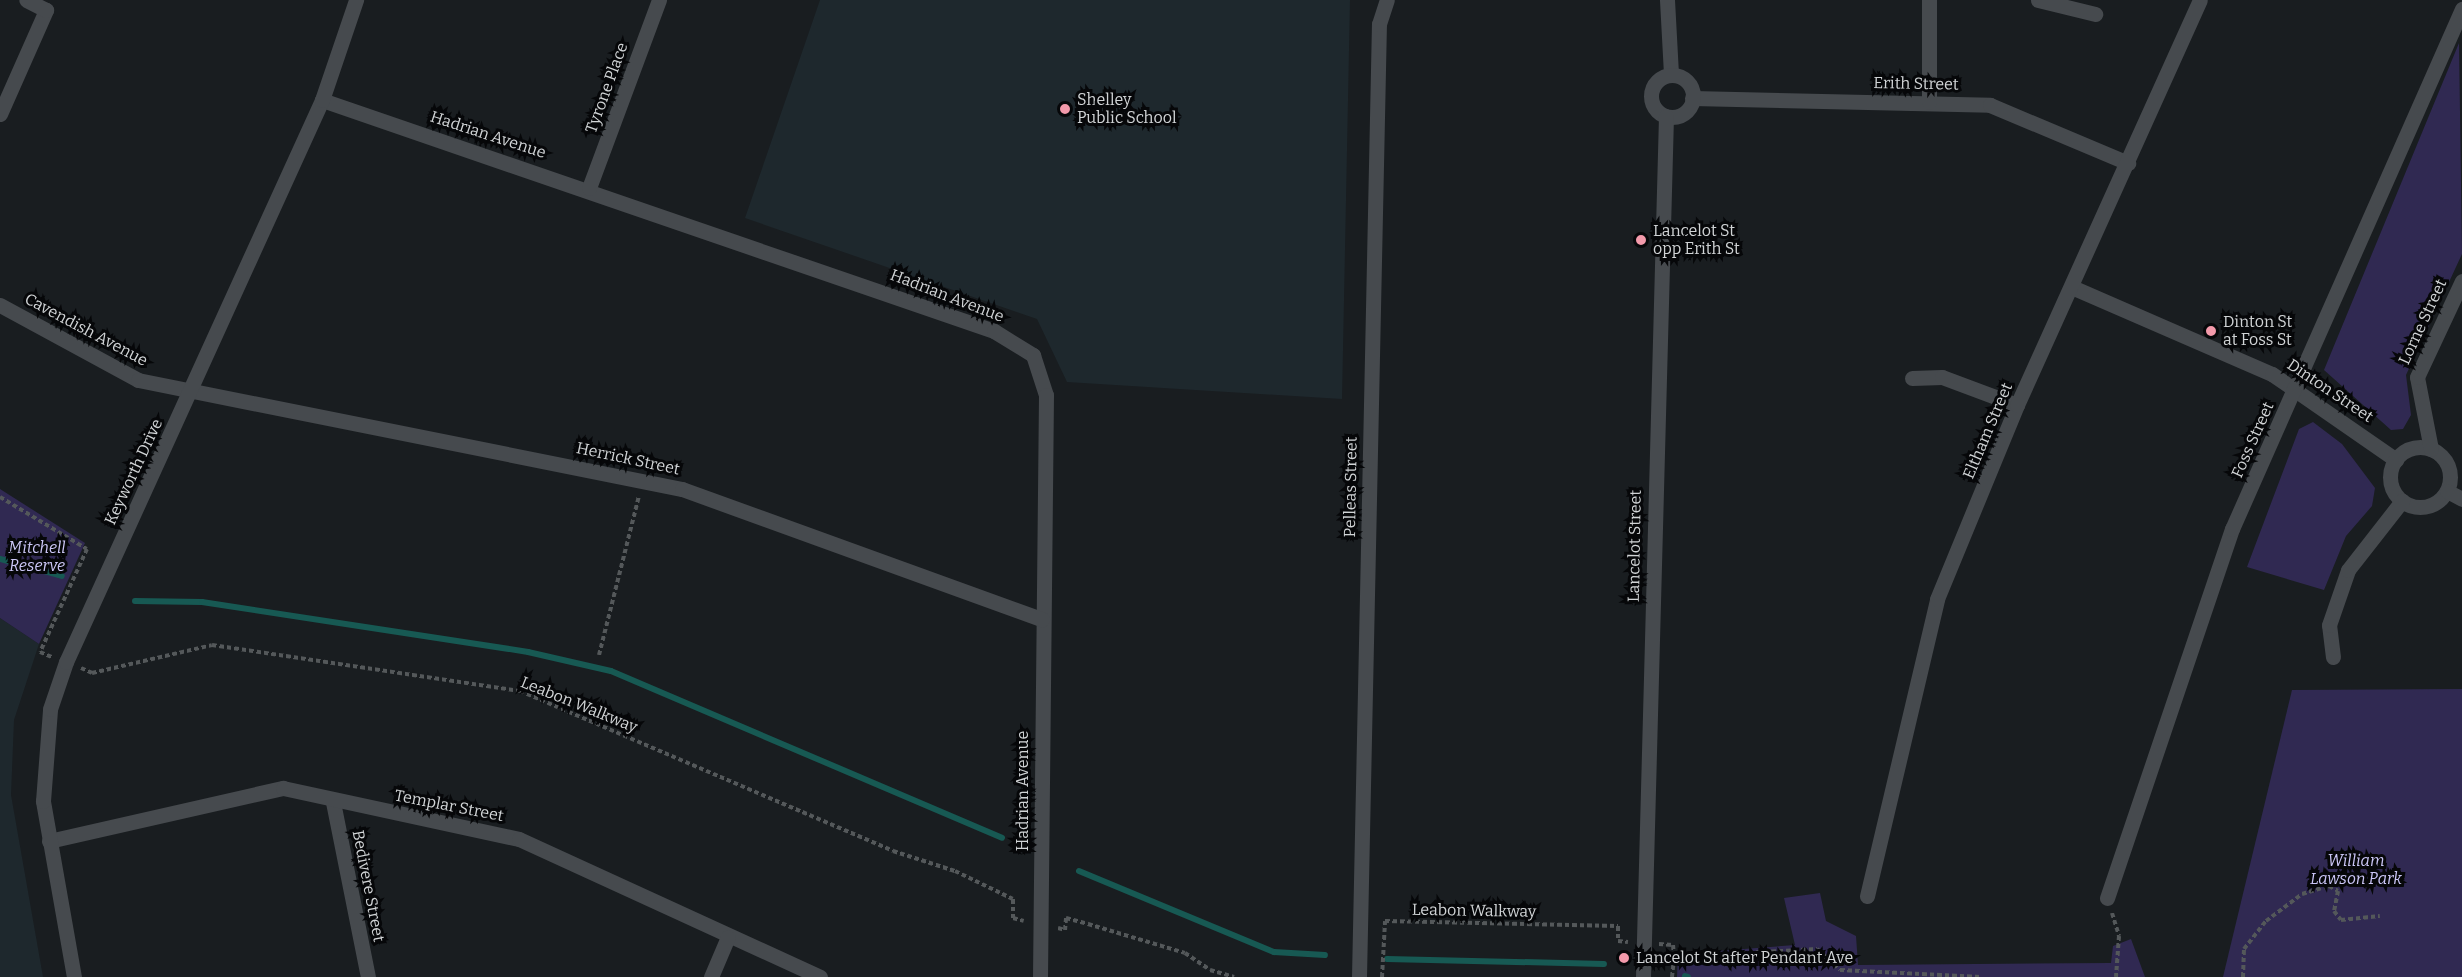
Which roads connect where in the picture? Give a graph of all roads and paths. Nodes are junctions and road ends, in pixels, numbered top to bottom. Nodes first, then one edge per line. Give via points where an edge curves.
1 (26, 0) edge
2 (356, 0) edge
3 (659, 0) edge
4 (1387, 0) edge
5 (1667, 0) edge
6 (1929, 0) edge
7 (2038, 0) edge
8 (2200, 0) edge
9 (2462, 9) edge
10 (2095, 14) dead end
11 (1671, 75) junction
12 (1692, 98) junction
13 (322, 100) junction
14 (1929, 102) junction
15 (0, 114) edge
16 (1666, 116) junction
17 (2128, 163) junction
18 (589, 188) junction
19 (2462, 281) edge
20 (2074, 288) junction
21 (0, 305) edge
22 (1912, 378) dead end
23 (2296, 388) junction
24 (191, 391) junction
25 (2017, 405) junction
26 (2431, 449) junction
27 (2396, 460) junction
28 (643, 481) junction
29 (2447, 491) junction
30 (0, 497) edge
31 (2462, 499) edge
32 (2402, 501) junction
33 (1042, 619) junction
34 (40, 652) dead end
35 (599, 655) dead end
36 (2333, 657) dead end
37 (92, 673) dead end
38 (333, 802) junction
39 (49, 841) junction
40 (1868, 896) dead end
41 (2107, 898) joint
42 (2380, 916) dead end
43 (1013, 918) dead end
44 (1065, 930) dead end
45 (728, 937) junction
46 (1618, 941) dead end
47 (1673, 945) dead end
48 (1674, 957) junction
49 (1936, 976) edge
50 (74, 977) edge
51 (368, 977) edge
52 (711, 977) edge
53 (820, 977) edge
54 (1040, 977) edge
55 (1234, 977) edge
56 (1359, 977) edge
57 (1382, 977) edge
58 (1643, 977) edge
59 (1672, 977) edge
60 (1981, 977) edge
61 (2116, 977) edge
62 (2243, 977) edge

1 - 15 street via 46,10
2 - 13 street, Keyworth Drive
3 - 18 street, Tyrone Place
4 - 56 street, Pelleas Street via 1379,24
5 - 11 street
6 - 14 street
7 - 10 street
8 - 17 street, Eltham Street
9 - 23 street, Foss Street
11 - 12 street via 1689,85
11 - 16 street via 1657,82 1651,97
12 - 14 street, Erith Street
12 - 16 street via 1680,115
13 - 18 street, Hadrian Avenue
13 - 24 street, Keyworth Drive
14 - 17 street, Erith Street via 2009,110
16 - 58 street, Lancelot Street
17 - 20 street, Eltham Street
18 - 33 street, Hadrian Avenue via 994,331 1033,355 1046,395
19 - 26 street, Lorne Street via 2417,377
20 - 23 street, Dinton Street
20 - 25 street, Eltham Street
21 - 24 street, Cavendish Avenue via 138,380
22 - 25 street via 1942,377
23 - 27 street, Dinton Street
23 - 41 street, Foss Street via 2232,529
24 - 28 street, Herrick Street
24 - 39 street, Keyworth Drive via 66,662 50,709 44,769
25 - 40 street, Eltham Street via 1937,599
26 - 27 street via 2411,449
26 - 29 street via 2446,462
27 - 32 street via 2390,477
28 - 33 street, Herrick Street via 682,489
28 - 35 path
29 - 31 street
29 - 32 street via 2427,507
30 - 34 path via 87,549
32 - 36 street via 2348,570 2329,625
33 - 54 street, Hadrian Avenue
37 - 43 path, Leabon Walkway via 212,645 520,691 894,851 955,871 1013,899
38 - 39 street, Templar Street via 283,788
38 - 45 street, Templar Street via 519,839
38 - 51 street, Bedivere Street
39 - 50 street, Keyworth Drive
41 - 61 path via 2119,936
42 - 62 path via 2341,920 2334,911 2338,891 2329,886 2302,894 2266,921 2244,949
44 - 55 path via 1066,918 1185,953 1210,970
45 - 52 street
45 - 53 street, Templar Street
46 - 57 path, Leabon Walkway via 1618,926 1384,921
47 - 48 path
48 - 49 path via 1817,949 1840,970
48 - 59 path
49 - 60 path

